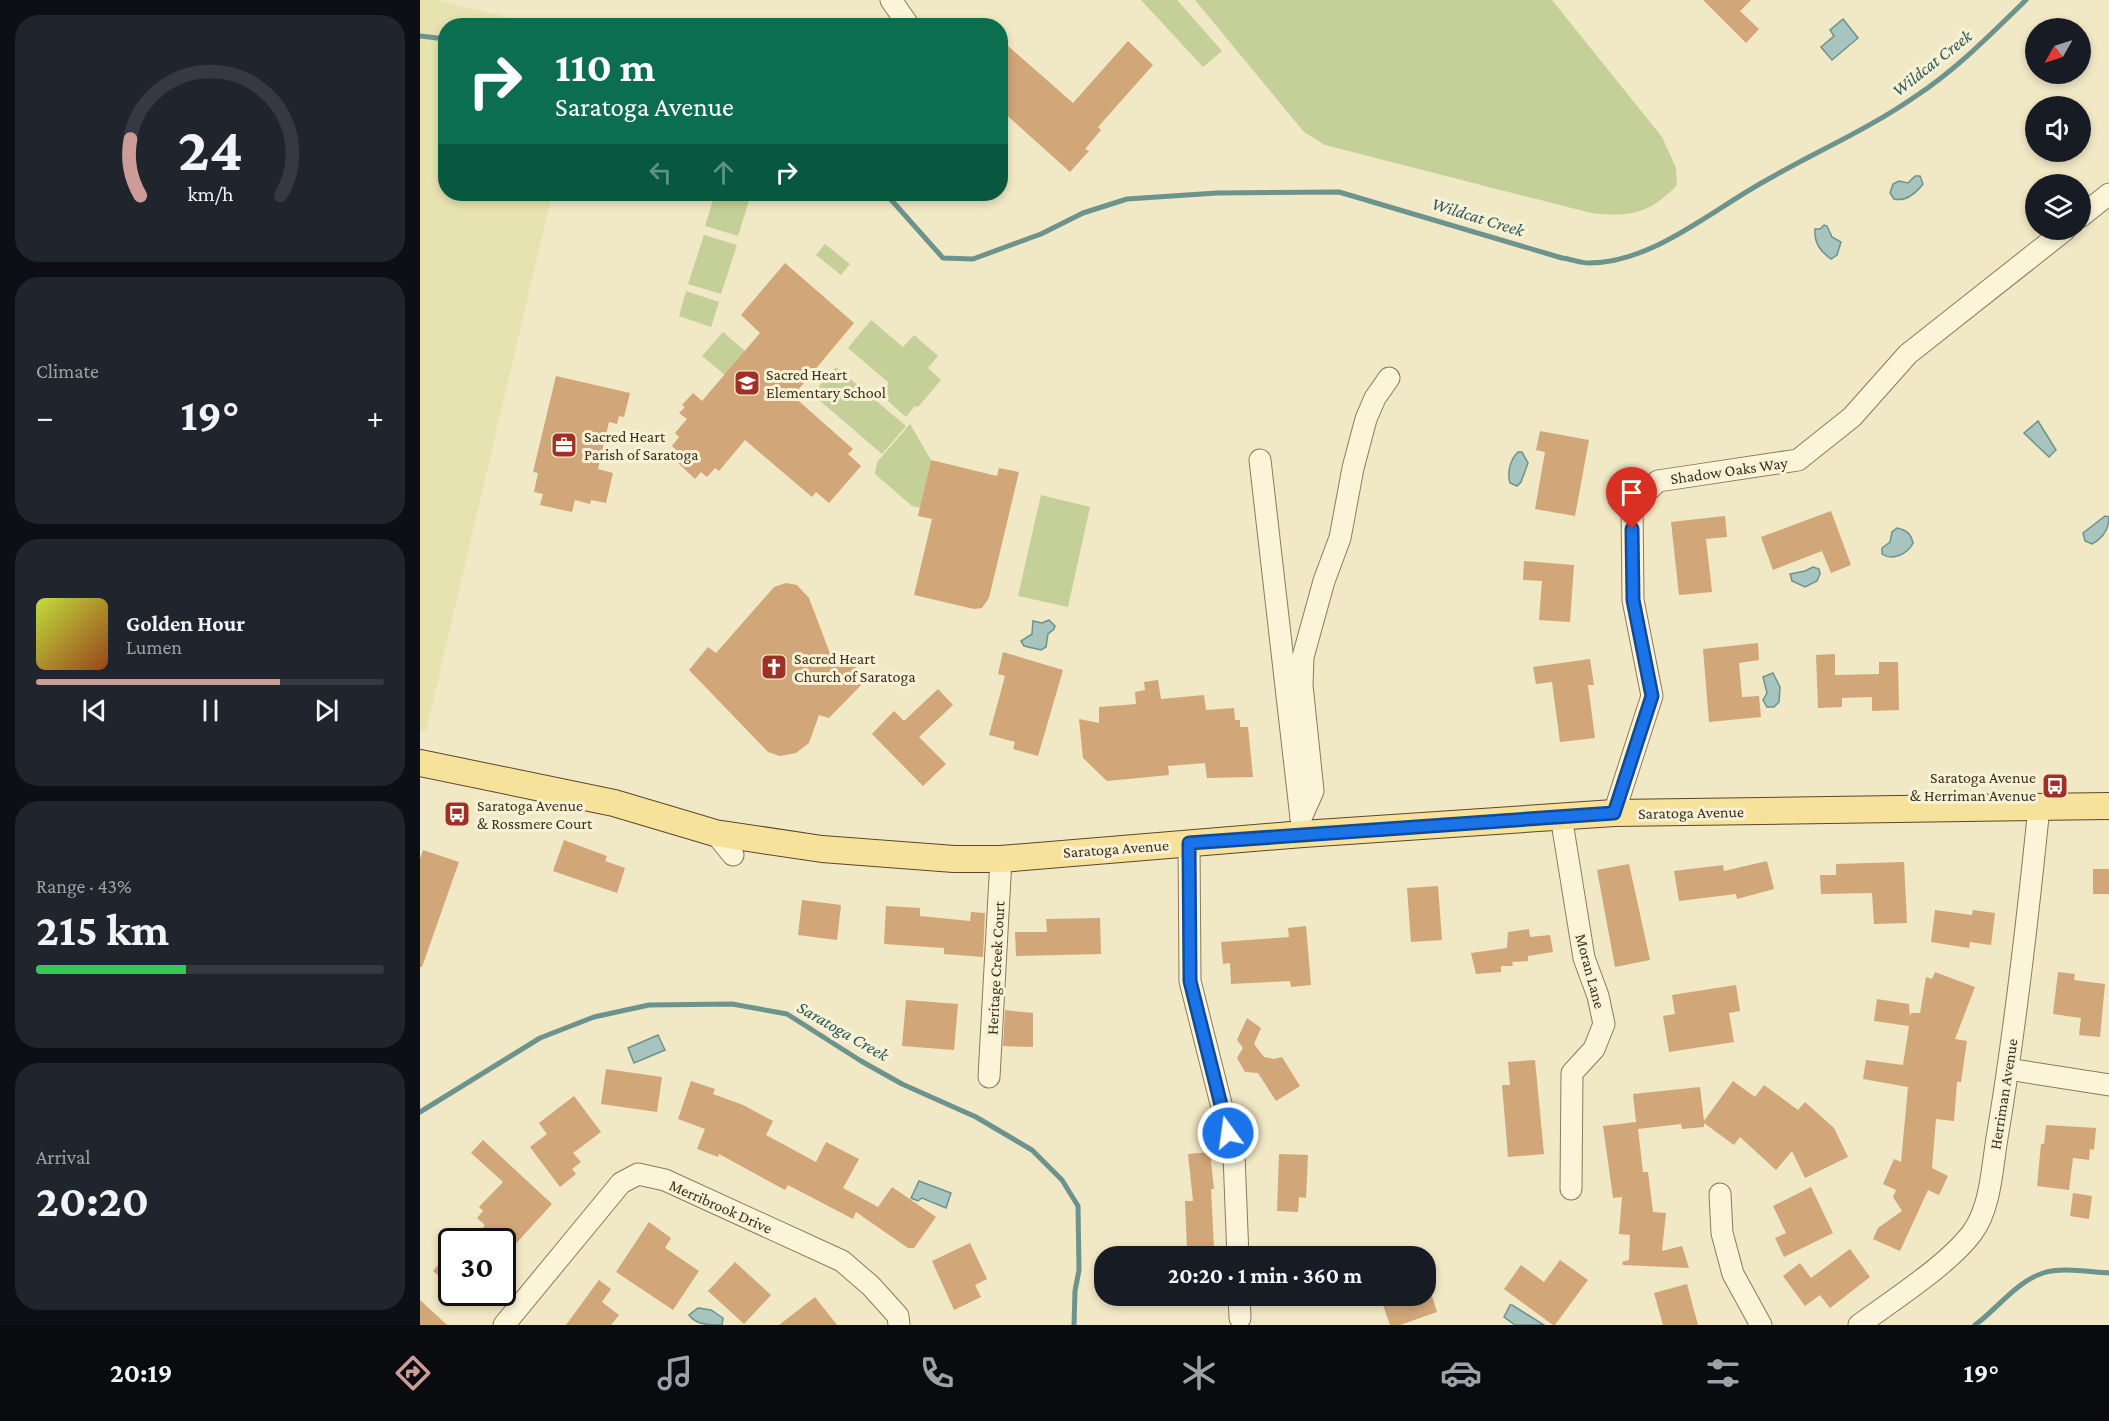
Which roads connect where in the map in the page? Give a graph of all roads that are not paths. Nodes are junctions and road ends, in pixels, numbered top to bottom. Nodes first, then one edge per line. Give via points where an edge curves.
1 (891, 0) edge
2 (903, 18) edge
3 (2109, 194) edge
4 (2091, 208) edge
5 (2052, 240) edge
6 (1389, 378) dead end
7 (1260, 460) dead end
8 (420, 764) edge
9 (2109, 806) edge
10 (2039, 807) junction
11 (1614, 813) junction
12 (1561, 816) junction
13 (1302, 826) junction
14 (715, 833) junction
15 (1189, 843) junction
16 (733, 855) dead end
17 (1001, 859) junction
18 (2008, 1069) junction
19 (989, 1077) dead end
20 (2109, 1084) edge
21 (1571, 1189) dead end
22 (1720, 1194) dead end
23 (1238, 1246) edge
24 (1239, 1306) edge
25 (1240, 1318) dead end
26 (510, 1323) edge
27 (899, 1325) edge
28 (1761, 1325) edge
29 (1859, 1325) edge

1 - 2 street
3 - 4 street
5 - 11 street, Shadow Oaks Way via 1908,354 1852,417 1798,460 1658,481 1632,506 1633,600 1652,696
6 - 13 street via 1366,419 1340,538 1303,657 1302,685 1313,791
7 - 13 street
8 - 14 main road, Saratoga Avenue via 614,803
9 - 10 main road, Saratoga Avenue
10 - 11 main road, Saratoga Avenue
10 - 18 street, Herriman Avenue
11 - 12 main road, Saratoga Avenue
12 - 13 main road, Saratoga Avenue
12 - 21 street, Moran Lane via 1584,958 1604,1024 1594,1049 1572,1073
13 - 15 main road, Saratoga Avenue
14 - 16 street
14 - 17 main road, Saratoga Avenue via 822,849
15 - 17 main road, Saratoga Avenue
15 - 23 street via 1190,981 1234,1155
17 - 19 street, Heritage Creek Court
18 - 20 street
18 - 29 street, Herriman Avenue via 1985,1206 1973,1232 1955,1251
22 - 28 street via 1722,1233 1733,1274
24 - 25 street
26 - 27 street, Merribrook Drive via 621,1183 638,1174 665,1180 842,1261 872,1286 898,1316

